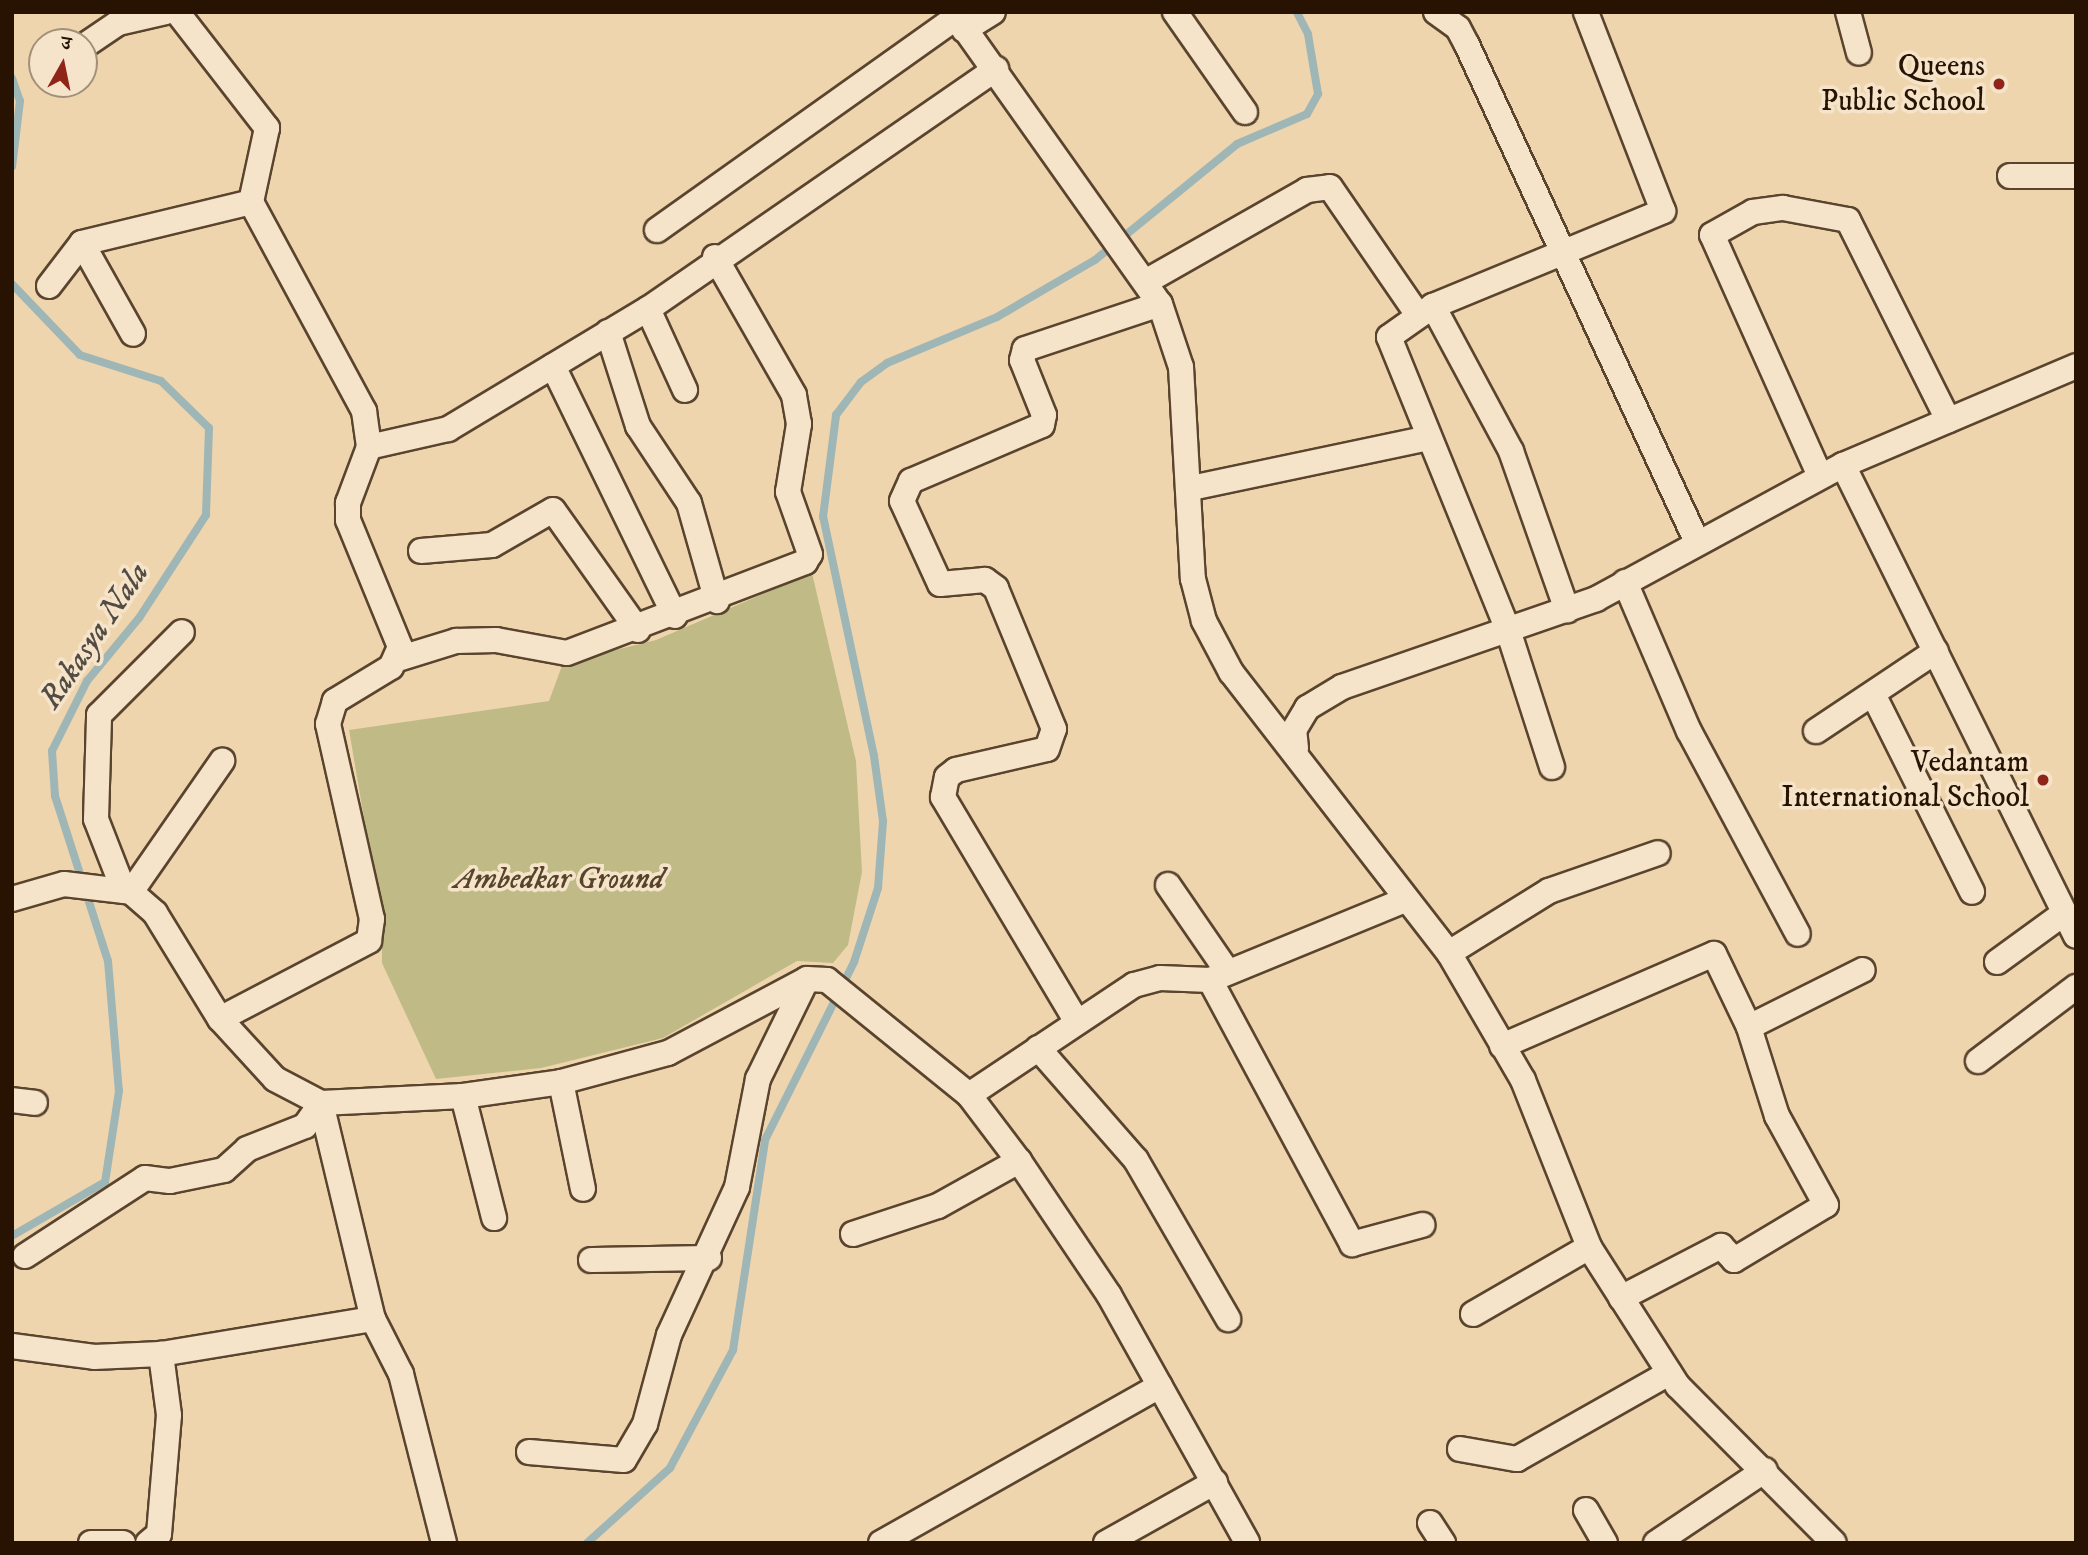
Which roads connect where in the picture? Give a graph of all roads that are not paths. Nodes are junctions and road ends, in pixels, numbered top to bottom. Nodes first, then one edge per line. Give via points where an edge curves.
1 (166, 12) edge
2 (177, 12) edge
3 (993, 12) edge
4 (1175, 12) edge
5 (1436, 12) edge
6 (1586, 12) edge
7 (1848, 12) edge
8 (958, 20) edge
9 (98, 37) edge
10 (1859, 53) dead end
11 (996, 69) junction
12 (1245, 112) dead end
13 (2010, 176) dead end
14 (2076, 176) edge
15 (251, 202) junction
16 (657, 230) dead end
17 (82, 243) junction
18 (1566, 253) junction
19 (716, 257) junction
20 (1144, 276) junction
21 (49, 286) dead end
22 (1160, 304) junction
23 (648, 309) junction
24 (1425, 310) junction
25 (608, 332) junction
26 (133, 334) dead end
27 (553, 366) junction
28 (2076, 366) edge
29 (685, 390) dead end
30 (1948, 420) junction
31 (1429, 439) junction
32 (369, 447) junction
33 (1843, 465) junction
34 (1821, 476) junction
35 (1191, 488) junction
36 (1696, 540) junction
37 (421, 551) dead end
38 (1625, 582) junction
39 (717, 601) junction
40 (1567, 610) junction
41 (675, 616) junction
42 (638, 629) junction
43 (1508, 630) junction
44 (182, 632) dead end
45 (1936, 650) junction
46 (401, 658) junction
47 (1874, 695) junction
48 (1816, 731) dead end
49 (1296, 748) junction
50 (222, 761) dead end
51 (1552, 767) dead end
52 (1658, 853) dead end
53 (1168, 885) dead end
54 (124, 891) junction
55 (1972, 892) dead end
56 (12, 899) edge
57 (1403, 901) junction
58 (2063, 914) junction
59 (1798, 934) dead end
60 (2076, 936) edge
61 (1449, 953) junction
62 (1997, 962) dead end
63 (1863, 970) dead end
64 (1219, 975) junction
65 (817, 980) junction
66 (2076, 988) edge
67 (220, 1019) junction
68 (1077, 1022) junction
69 (1749, 1027) junction
70 (1502, 1046) junction
71 (1038, 1048) junction
72 (1978, 1061) dead end
73 (561, 1082) junction
74 (463, 1096) junction
75 (969, 1096) junction
76 (321, 1103) junction
77 (1019, 1161) junction
78 (583, 1189) dead end
79 (494, 1218) dead end
80 (1422, 1225) dead end
81 (852, 1234) dead end
82 (1589, 1247) junction
83 (25, 1256) dead end
84 (709, 1258) junction
85 (592, 1260) dead end
86 (1621, 1298) junction
87 (1474, 1314) dead end
88 (373, 1319) junction
89 (1228, 1319) dead end
90 (12, 1346) edge
91 (161, 1354) junction
92 (1670, 1373) junction
93 (1160, 1386) junction
94 (1460, 1449) dead end
95 (528, 1452) dead end
96 (1765, 1470) junction
97 (1215, 1482) junction
98 (1586, 1510) dead end
99 (1247, 1542) edge
100 (91, 1543) edge
101 (122, 1543) edge
102 (148, 1543) edge
103 (444, 1543) edge
104 (881, 1543) edge
105 (1106, 1543) edge
106 (1605, 1543) edge
107 (1656, 1543) edge
108 (1834, 1543) edge

1 - 9 street via 118,23
2 - 15 street via 267,128
3 - 8 street
4 - 12 street
5 - 18 street via 1458,28
6 - 18 street via 1663,211
7 - 10 street
8 - 11 street
8 - 16 street
11 - 19 street
11 - 20 street
13 - 14 street
15 - 17 street
15 - 32 street via 364,411
17 - 21 street
17 - 26 street
18 - 24 street
18 - 36 street
19 - 23 street
19 - 39 street via 794,395 799,424 788,492 810,554 805,562
20 - 22 street
20 - 24 street via 1307,190 1330,187
22 - 35 street via 1181,368
22 - 68 street via 1025,349 1022,360 1044,415 1042,425 911,481 902,501 940,584 985,580 996,588 1054,729 1047,749 956,770 947,776 943,797
23 - 25 street
23 - 29 street
24 - 31 street via 1389,337
24 - 40 street via 1511,451
25 - 27 street
25 - 39 street via 638,426 689,503
27 - 32 street via 449,429
27 - 41 street
28 - 30 street
30 - 33 street
30 - 34 street via 1848,220 1783,208 1753,212 1712,235
31 - 35 street
31 - 43 street
32 - 46 street via 348,503 348,520 398,638
33 - 34 street
33 - 45 street
34 - 36 street
35 - 49 street via 1193,579 1205,621 1231,672
36 - 38 street
37 - 42 street via 492,545 553,510
38 - 40 street
38 - 59 street via 1689,731
39 - 41 street
40 - 43 street
41 - 42 street
42 - 46 street via 567,653 496,640 456,641
43 - 49 street via 1342,687 1307,708 1294,730
43 - 51 street
44 - 54 street via 99,715 96,819
45 - 47 street
45 - 58 street
46 - 67 street via 366,687 335,701 328,724 372,919 369,941
47 - 48 street
47 - 55 street
49 - 57 street
50 - 54 street
52 - 61 street via 1549,891
53 - 64 street
54 - 56 street via 75,884
54 - 67 street via 155,913
57 - 61 street
57 - 64 street
58 - 60 street
58 - 62 street
61 - 70 street
63 - 69 street
64 - 68 street via 1146,981
64 - 80 street via 1352,1244
65 - 73 street via 668,1053
65 - 75 street via 851,993
65 - 84 street via 758,1079 737,1187
66 - 72 street
67 - 76 street via 275,1079
68 - 71 street
69 - 70 street via 1714,954
69 - 86 street via 1777,1116 1826,1205 1734,1260 1721,1246
70 - 82 street via 1523,1080
71 - 75 street
71 - 89 street via 1136,1160
73 - 74 street
73 - 78 street
74 - 76 street
74 - 79 street
75 - 77 street
76 - 83 street via 305,1126 247,1149 224,1170 170,1181 145,1178
76 - 88 street
77 - 81 street via 938,1206
77 - 93 street via 1109,1295
82 - 86 street
82 - 87 street
84 - 85 street
84 - 95 street via 669,1335 645,1423 624,1460
86 - 92 street
88 - 91 street
88 - 103 street via 401,1374
90 - 91 street via 94,1357
91 - 102 street via 169,1415 159,1534
92 - 94 street via 1517,1459
92 - 96 street
93 - 97 street
93 - 104 street
96 - 107 street
96 - 108 street
97 - 99 street
97 - 105 street
98 - 106 street
100 - 101 street

